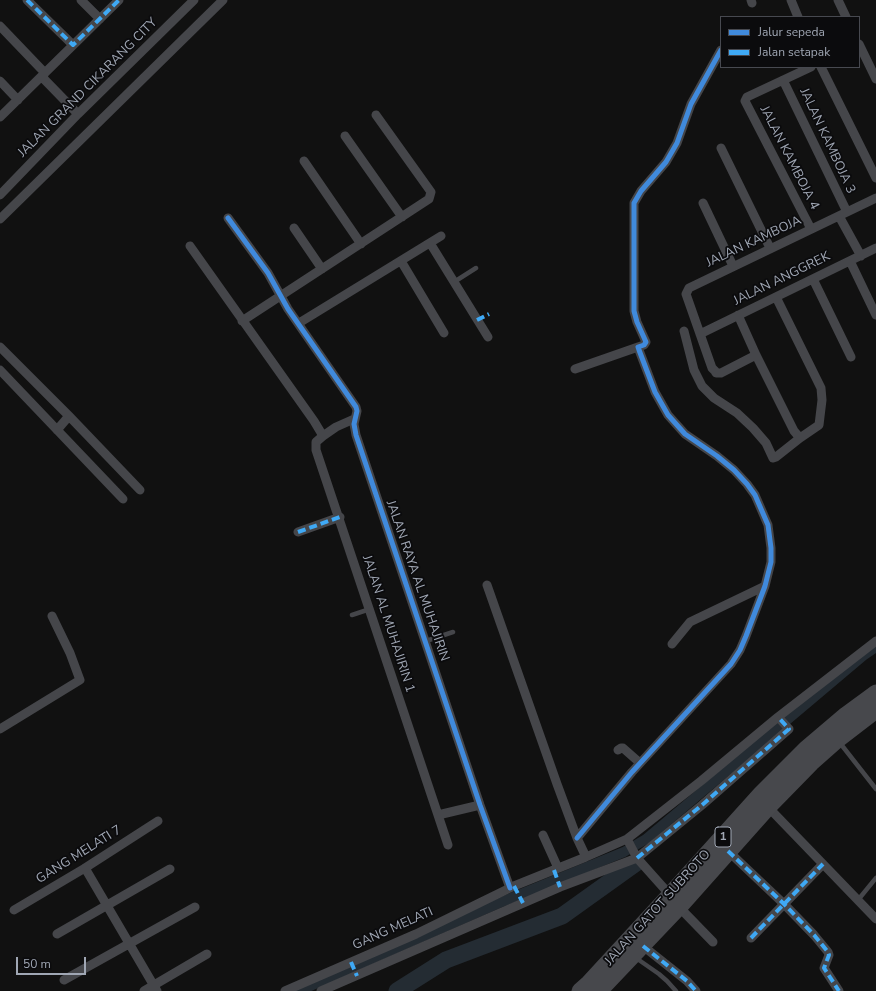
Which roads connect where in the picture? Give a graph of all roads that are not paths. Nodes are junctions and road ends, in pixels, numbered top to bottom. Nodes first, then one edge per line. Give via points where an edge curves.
1 (27, 0) edge
2 (81, 0) edge
3 (119, 0) edge
4 (194, 0) edge
5 (223, 0) edge
6 (791, 0) edge
7 (838, 0) edge
8 (798, 16) edge
9 (846, 16) edge
10 (100, 19) junction
11 (0, 26) edge
12 (73, 45) junction
13 (860, 46) edge
14 (720, 52) edge
15 (809, 68) edge
16 (821, 68) edge
17 (44, 75) junction
18 (876, 79) edge
19 (784, 80) junction
20 (0, 81) edge
21 (18, 100) junction
22 (78, 114) junction
23 (376, 115) dead end
24 (0, 117) edge
25 (344, 136) dead end
26 (721, 148) dead end
27 (304, 161) dead end
28 (876, 178) edge
29 (0, 195) edge
30 (876, 198) edge
31 (703, 203) dead end
32 (843, 214) junction
33 (402, 217) junction
34 (228, 218) dead end
35 (0, 219) edge
36 (294, 228) dead end
37 (810, 229) junction
38 (441, 236) dead end
39 (430, 242) junction
40 (361, 244) junction
41 (190, 246) dead end
42 (770, 248) junction
43 (876, 248) edge
44 (861, 256) junction
45 (401, 260) junction
46 (850, 261) junction
47 (734, 266) junction
48 (476, 268) dead end
49 (322, 269) junction
50 (813, 279) junction
51 (454, 282) junction
52 (281, 296) junction
53 (776, 297) junction
54 (738, 315) junction
55 (876, 315) edge
56 (242, 321) junction
57 (299, 323) junction
58 (684, 331) dead end
59 (444, 333) dead end
60 (700, 334) junction
61 (488, 337) dead end
62 (0, 347) edge
63 (638, 347) junction
64 (756, 355) junction
65 (851, 357) dead end
66 (575, 369) dead end
67 (0, 370) edge
68 (69, 416) junction
69 (354, 419) junction
70 (56, 430) junction
71 (323, 436) junction
72 (800, 438) junction
73 (140, 490) dead end
74 (123, 499) dead end
75 (340, 517) junction
76 (298, 532) dead end
77 (487, 585) dead end
78 (765, 586) junction
79 (370, 609) junction
80 (352, 615) dead end
81 (52, 616) dead end
82 (453, 632) dead end
83 (426, 641) junction
84 (876, 641) edge
85 (672, 644) dead end
86 (876, 693) edge
87 (876, 710) edge
88 (779, 718) junction
89 (0, 729) edge
90 (837, 740) junction
91 (618, 750) dead end
92 (640, 763) junction
93 (876, 788) edge
94 (480, 805) junction
95 (768, 807) junction
96 (438, 815) junction
97 (158, 821) dead end
98 (543, 835) dead end
99 (577, 838) junction
100 (628, 842) junction
101 (448, 845) dead end
102 (728, 851) junction
103 (636, 856) junction
104 (586, 857) junction
105 (823, 864) junction
106 (86, 868) junction
107 (558, 868) junction
108 (170, 869) dead end
109 (876, 878) edge
110 (510, 888) junction
111 (858, 900) junction
112 (675, 901) junction
113 (784, 904) junction
114 (107, 905) junction
115 (475, 907) junction
116 (195, 908) dead end
117 (14, 910) dead end
118 (876, 919) edge
119 (481, 920) junction
120 (57, 934) dead end
121 (751, 938) dead end
122 (713, 942) dead end
123 (130, 944) junction
124 (638, 951) junction
125 (207, 954) dead end
126 (64, 980) dead end
127 (156, 988) edge
128 (300, 988) edge
129 (144, 991) edge
130 (285, 991) edge
131 (321, 991) edge
132 (580, 991) edge
133 (599, 991) edge
134 (676, 991) edge
135 (696, 991) edge
136 (839, 991) edge

1 - 12 street
2 - 10 street
3 - 10 street
4 - 22 street, JALAN GRAND CIKARANG CITY
5 - 35 street
6 - 8 street
7 - 9 street
10 - 12 street
11 - 17 street
12 - 17 street
13 - 18 street
14 - 63 street via 691,104 678,143 634,203 634,311 646,342
15 - 19 street, JALAN KAMBOJA 4
16 - 28 street
17 - 21 street
17 - 22 street
19 - 32 street, JALAN KAMBOJA 3
19 - 37 street, JALAN KAMBOJA 4 via 747,97 745,101
20 - 21 street
21 - 24 street
22 - 29 street, JALAN GRAND CIKARANG CITY
23 - 33 street via 431,192 429,199
25 - 33 street
26 - 42 street
27 - 40 street
30 - 32 street, JALAN KAMBOJA
31 - 47 street
32 - 37 street, JALAN KAMBOJA
32 - 44 street, JALAN KAMBOJA 3
33 - 40 street
34 - 52 street, JALAN RAYA AL MUHAJIRIN via 268,273
36 - 49 street
37 - 42 street, JALAN KAMBOJA
38 - 39 street
39 - 45 street
39 - 51 street
40 - 49 street
41 - 56 street
42 - 47 street, JALAN KAMBOJA
43 - 44 street, JALAN ANGGREK
44 - 46 street, JALAN ANGGREK
45 - 57 street
45 - 59 street
46 - 50 street, JALAN ANGGREK
46 - 55 street
47 - 60 street, JALAN KAMBOJA via 695,284 686,291
48 - 51 lane
49 - 52 street
50 - 53 street, JALAN ANGGREK
50 - 65 street
51 - 61 street
52 - 56 street
52 - 57 street, JALAN RAYA AL MUHAJIRIN
53 - 54 street, JALAN ANGGREK
53 - 72 street via 821,388 819,425
54 - 60 street, JALAN ANGGREK
54 - 64 street
56 - 71 street
57 - 69 street, JALAN RAYA AL MUHAJIRIN via 356,407
58 - 72 street via 694,370 702,386 753,428 766,443 773,458
60 - 64 street via 716,373
62 - 68 street
63 - 66 street
63 - 78 street via 668,414 685,434 734,470 755,495 768,525 771,548 771,562
64 - 72 street via 794,431
67 - 70 street
68 - 70 street
68 - 73 street
69 - 71 street
69 - 83 street, JALAN RAYA AL MUHAJIRIN via 356,436
70 - 74 street
71 - 75 street, JALAN AL MUHAJIRIN 1 via 316,442 316,450
75 - 76 street
75 - 79 street, JALAN AL MUHAJIRIN 1
77 - 99 street
78 - 85 street via 697,617 685,626
78 - 92 street via 740,650 731,664
79 - 80 lane
79 - 96 street, JALAN AL MUHAJIRIN 1
81 - 89 street via 80,680
82 - 83 lane
83 - 94 street, JALAN RAYA AL MUHAJIRIN
84 - 88 street, GANG MELATI
86 - 112 highway, JALAN GATOT SUBROTO / 1 via 806,749 761,794
87 - 90 highway, JALAN GATOT SUBROTO / 1
88 - 100 street, GANG MELATI
88 - 103 street via 789,728 702,806
90 - 93 lane
90 - 95 highway, JALAN GATOT SUBROTO / 1
91 - 92 street via 623,748
92 - 99 street
94 - 96 street
94 - 110 street, JALAN RAYA AL MUHAJIRIN
95 - 102 highway, JALAN GATOT SUBROTO / 1
95 - 105 street
96 - 101 street, JALAN AL MUHAJIRIN 1
97 - 106 street, GANG MELATI 7
98 - 107 street
99 - 104 street
100 - 103 street
100 - 104 street, GANG MELATI
102 - 112 highway, JALAN GATOT SUBROTO / 1
102 - 113 street
103 - 112 street
103 - 119 street
104 - 107 street, GANG MELATI
105 - 111 street
105 - 113 street
106 - 114 street
106 - 117 street, GANG MELATI 7
107 - 110 street, GANG MELATI
108 - 114 street
109 - 111 lane
110 - 115 street, GANG MELATI
111 - 118 street
112 - 122 street
112 - 124 highway, JALAN GATOT SUBROTO / 1
112 - 132 highway, JALAN GATOT SUBROTO / 1
113 - 121 street
113 - 136 street via 828,952 824,968
114 - 120 street
114 - 123 street
115 - 119 street
115 - 128 street, GANG MELATI
116 - 123 street
119 - 131 street
123 - 126 street
123 - 127 street
124 - 133 highway, JALAN GATOT SUBROTO / 1
124 - 134 lane
124 - 135 street via 687,981
125 - 127 street
127 - 129 street
128 - 130 street, GANG MELATI

